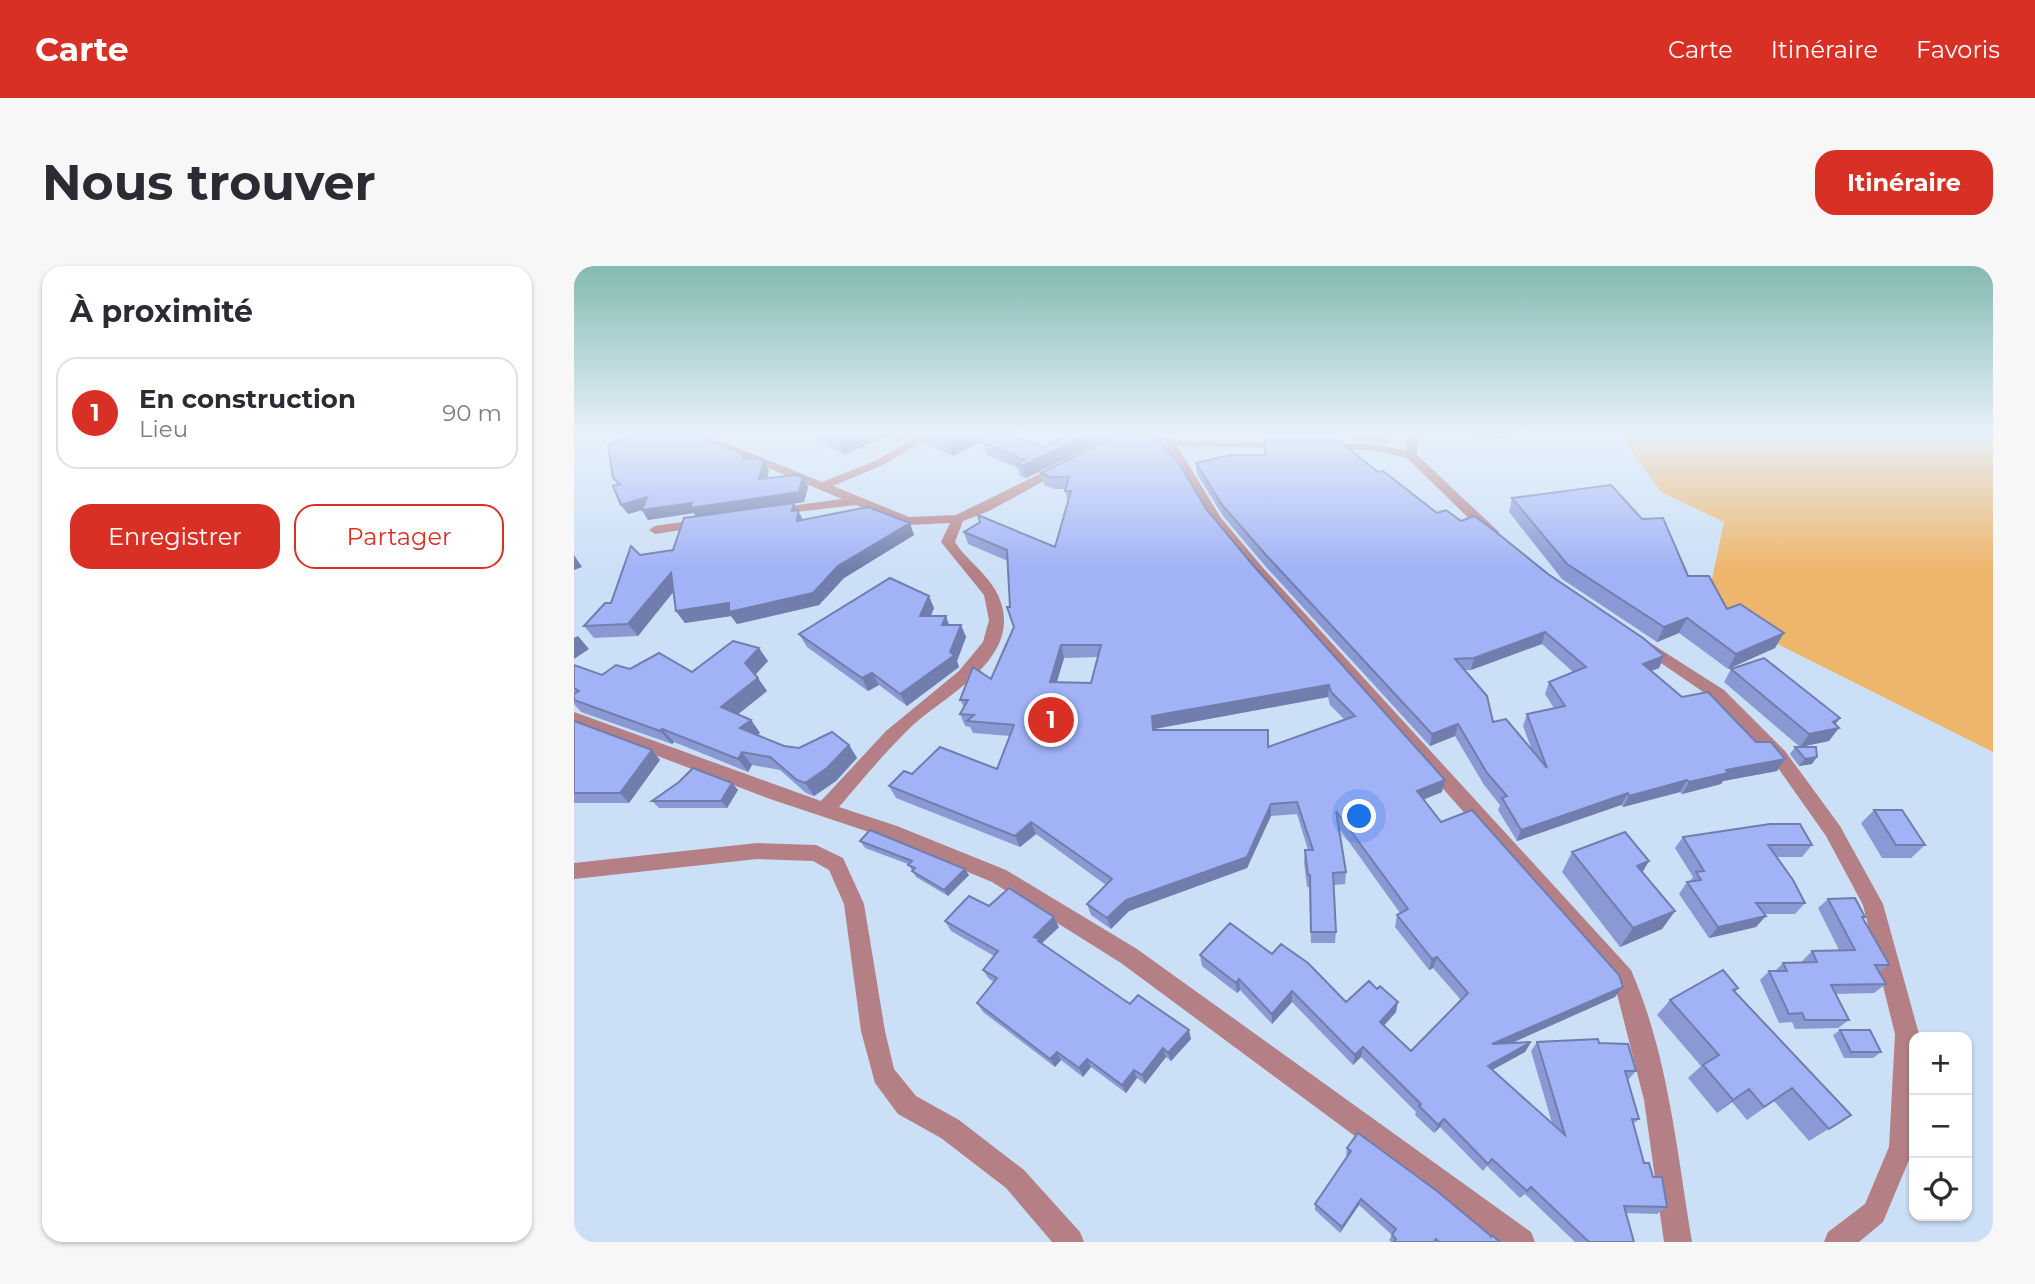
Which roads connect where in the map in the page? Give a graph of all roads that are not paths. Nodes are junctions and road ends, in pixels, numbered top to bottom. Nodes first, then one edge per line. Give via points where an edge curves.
1 (800, 479) edge
2 (841, 479) edge
3 (1041, 479) edge
4 (1191, 479) edge
5 (1435, 479) edge
6 (820, 487) junction
7 (855, 501) junction
8 (762, 514) edge
9 (958, 519) junction
10 (722, 520) edge
11 (655, 530) dead end
12 (1507, 546) edge
13 (1629, 634) edge
14 (574, 718) edge
15 (825, 810) junction
16 (574, 871) edge
17 (1070, 1242) edge
18 (1521, 1242) edge
19 (1678, 1242) edge
20 (1838, 1242) edge

1 - 6 street
2 - 6 street
3 - 9 street
4 - 19 street via 1216,520 1258,572 1623,977 1656,1100
5 - 12 street
6 - 7 street
7 - 8 street
7 - 9 street via 907,521
9 - 15 street via 948,542 957,558 989,586 996,609 993,638 981,660 909,720
10 - 11 street
13 - 20 street via 1718,694 1779,756 1833,831 1872,904 1907,1034 1902,1147 1874,1213
14 - 15 street
15 - 18 street via 999,876 1060,913 1129,956
16 - 17 street via 757,851 816,853 836,864 854,904 883,1075 907,1105 950,1129 1015,1179

